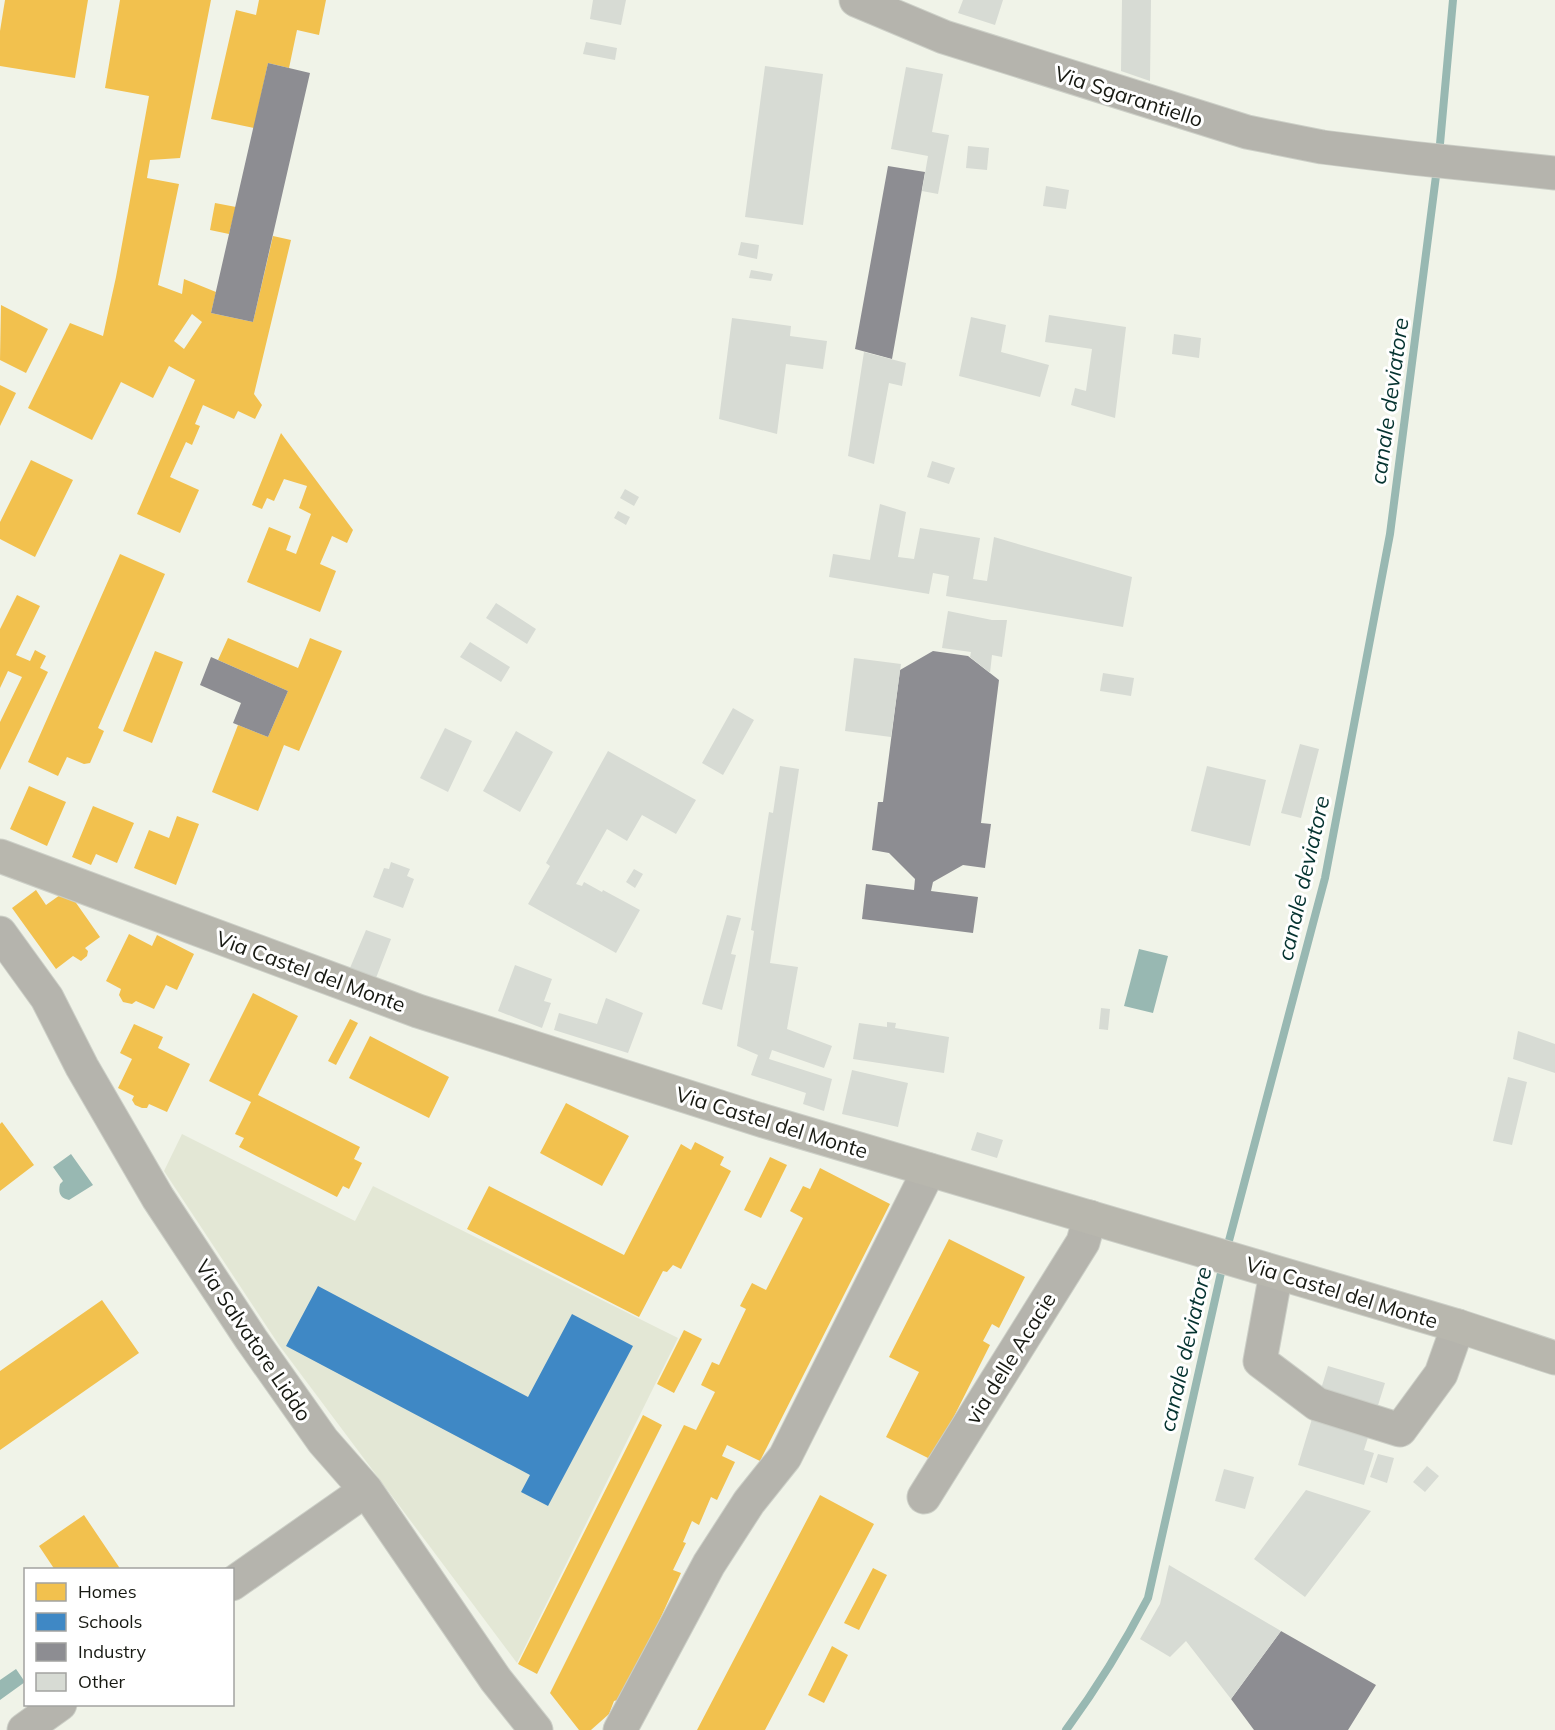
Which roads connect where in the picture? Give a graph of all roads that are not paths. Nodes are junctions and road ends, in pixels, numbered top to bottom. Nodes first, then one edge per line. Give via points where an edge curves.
1 (856, 0) edge
2 (1555, 173) edge
3 (0, 856) edge
4 (0, 933) edge
5 (928, 1170) junction
6 (1090, 1217) junction
7 (1276, 1273) junction
8 (1458, 1326) junction
9 (1555, 1358) edge
10 (366, 1490) junction
11 (924, 1497) dead end
12 (234, 1583) edge
13 (57, 1706) edge
14 (24, 1730) edge
15 (536, 1730) edge
16 (620, 1730) edge

1 - 2 street, Via Sgarantiello via 944,37 1247,132 1322,147
3 - 5 main road, Via Castel del Monte via 418,1011
4 - 10 street, Via Salvatore Liddo via 47,998 158,1198 251,1339 323,1440
5 - 6 main road, Via Castel del Monte
5 - 16 street via 785,1457 749,1502 709,1564
6 - 7 main road, Via Castel del Monte
6 - 11 street, via delle Acacie via 1083,1242
7 - 8 main road, Via Castel del Monte
7 - 8 street via 1260,1361 1317,1404 1400,1430 1441,1374
8 - 9 main road, Via Castel del Monte
10 - 12 street
10 - 15 street, Via Salvatore Liddo via 496,1680
13 - 14 street

